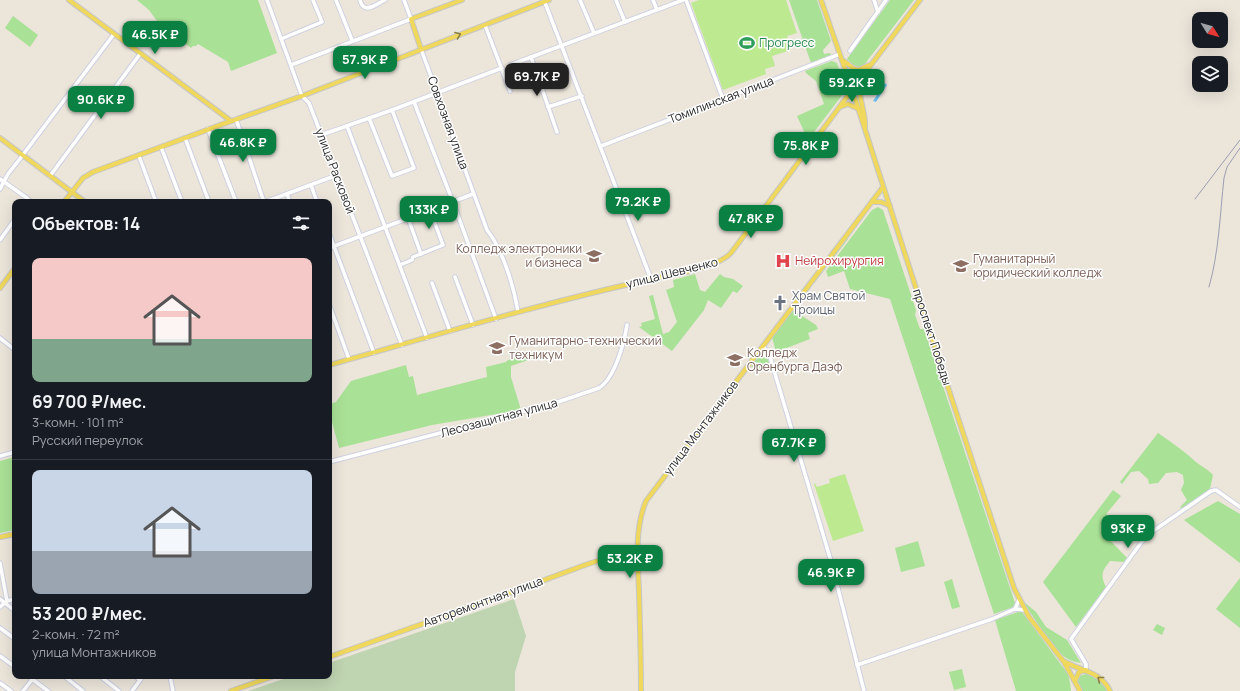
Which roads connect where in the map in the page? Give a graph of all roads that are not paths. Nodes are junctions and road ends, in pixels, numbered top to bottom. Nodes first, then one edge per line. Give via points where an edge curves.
1 (69, 0) edge
2 (267, 0) edge
3 (314, 0) edge
4 (336, 0) edge
5 (360, 0) edge
6 (385, 0) edge
7 (404, 0) edge
8 (462, 0) edge
9 (580, 0) edge
10 (616, 0) edge
11 (653, 0) edge
12 (682, 0) edge
13 (686, 0) edge
14 (821, 0) edge
15 (874, 0) edge
16 (886, 0) edge
17 (920, 0) edge
18 (546, 1) edge
19 (657, 10) junction
20 (878, 12) junction
21 (411, 19) junction
22 (625, 22) junction
23 (485, 25) junction
24 (594, 33) junction
25 (114, 34) junction
26 (281, 39) junction
27 (352, 40) junction
28 (562, 45) junction
29 (421, 49) junction
30 (850, 51) dead end
31 (140, 54) junction
32 (840, 54) junction
33 (531, 57) junction
34 (842, 59) junction
35 (873, 62) junction
36 (290, 65) junction
37 (510, 65) dead end
38 (502, 68) junction
39 (861, 78) junction
40 (852, 89) junction
41 (510, 91) dead end
42 (438, 92) junction
43 (302, 96) junction
44 (582, 96) junction
45 (723, 99) junction
46 (414, 102) junction
47 (548, 107) junction
48 (838, 108) junction
49 (858, 108) junction
50 (392, 110) junction
51 (219, 113) junction
52 (369, 118) junction
53 (236, 119) junction
54 (231, 121) junction
55 (223, 124) junction
56 (347, 126) junction
57 (865, 129) junction
58 (208, 130) junction
59 (558, 132) dead end
60 (321, 135) junction
61 (0, 138) edge
62 (185, 138) junction
63 (601, 146) junction
64 (161, 147) junction
65 (22, 155) junction
66 (139, 156) junction
67 (337, 175) junction
68 (50, 176) junction
69 (0, 178) edge
70 (4, 181) junction
71 (311, 185) junction
72 (883, 187) junction
73 (0, 189) edge
74 (72, 192) junction
75 (287, 194) junction
76 (473, 194) junction
77 (26, 199) edge
78 (66, 199) edge
79 (82, 199) edge
80 (155, 199) edge
81 (181, 199) edge
82 (208, 199) edge
83 (235, 199) edge
84 (264, 199) edge
85 (273, 199) edge
86 (289, 199) edge
87 (316, 199) edge
88 (453, 202) junction
89 (872, 202) junction
90 (890, 206) junction
91 (430, 210) junction
92 (408, 218) junction
93 (12, 223) edge
94 (384, 226) junction
95 (360, 236) junction
96 (0, 240) edge
97 (332, 241) edge
98 (334, 246) junction
99 (420, 254) junction
100 (400, 265) junction
101 (12, 272) edge
102 (455, 277) dead end
103 (651, 279) junction
104 (432, 283) dead end
105 (0, 288) edge
106 (332, 312) edge
107 (518, 312) junction
108 (496, 318) junction
109 (473, 325) junction
110 (627, 325) dead end
111 (450, 331) junction
112 (0, 338) edge
113 (427, 338) junction
114 (402, 345) junction
115 (763, 346) junction
116 (12, 348) edge
117 (374, 353) junction
118 (349, 360) junction
119 (332, 364) edge
120 (12, 453) edge
121 (0, 456) edge
122 (332, 461) edge
123 (1240, 507) edge
124 (12, 535) edge
125 (0, 537) edge
126 (637, 549) junction
127 (0, 563) edge
128 (0, 599) edge
129 (12, 600) edge
130 (1020, 600) junction
131 (5, 602) junction
132 (0, 607) edge
133 (12, 608) edge
134 (1015, 609) junction
135 (1025, 610) junction
136 (0, 628) edge
137 (12, 637) edge
138 (0, 656) edge
139 (332, 656) edge
140 (1064, 662) junction
141 (12, 665) edge
142 (857, 665) junction
143 (1086, 670) junction
144 (32, 679) edge
145 (34, 679) edge
146 (68, 679) edge
147 (104, 679) edge
148 (141, 679) edge
149 (171, 679) edge
150 (265, 679) edge
151 (0, 682) edge
152 (1075, 683) junction
153 (11, 691) edge
154 (23, 691) edge
155 (48, 691) edge
156 (83, 691) edge
157 (119, 691) edge
158 (132, 691) edge
159 (173, 691) edge
160 (231, 691) edge
161 (641, 691) edge
162 (864, 691) edge
163 (1075, 691) edge
164 (1080, 691) edge
165 (1110, 691) edge

1 - 25 main road
2 - 26 street, улица Расковой
3 - 26 street via 322,22
4 - 27 street
5 - 6 street via 363,6 369,8
7 - 21 street, Совхозная улица
8 - 21 main road
9 - 24 street
10 - 22 street
11 - 19 street
12 - 19 street
13 - 45 street
14 - 32 main road, проспект Победы
15 - 20 street
16 - 20 street
17 - 35 main road, улица Шевченко
18 - 23 main road
18 - 28 street
19 - 22 street
20 - 30 street
21 - 27 street
21 - 29 main road, Совхозная улица
22 - 24 street
29 -> 23 main road
23 - 38 street
24 - 28 street
25 - 31 main road
25 - 65 street
26 - 36 street, улица Расковой
27 - 36 street
28 - 33 street
28 - 44 street
29 - 42 street, Совхозная улица
29 - 43 main road
31 - 51 main road
31 - 68 street
32 - 34 main road, проспект Победы
32 - 45 street, Томилинская улица
33 - 37 street
33 - 47 street
34 - 35 main road via 858,70
34 - 40 main road, проспект Победы
35 - 39 main road, улица Шевченко
36 - 43 street, улица Расковой
38 - 41 street
38 - 42 street
39 - 40 main road, улица Шевченко
39 - 57 main road via 859,89 866,119
40 - 48 main road, улица Шевченко
40 - 49 main road, проспект Победы
42 - 46 street
42 - 76 street, Совхозная улица
43 - 53 main road
43 - 60 street, улица Расковой via 309,103
44 - 47 street
44 - 63 street
45 - 63 street, Томилинская улица
46 - 50 street
46 - 88 street
47 - 59 street
48 - 49 main road via 848,104
48 - 103 main road, улица Шевченко via 729,255 711,265
49 - 57 main road, проспект Победы
50 - 52 street
50 - 52 street via 414,168 392,176
51 - 54 main road
51 - 55 main road
52 - 56 street
53 - 54 main road
53 - 84 street
54 - 55 main road
55 - 58 main road
56 - 60 street
56 - 94 street
57 - 72 main road, проспект Победы
58 - 62 main road
58 - 83 street
60 - 67 street, улица Расковой
61 - 65 main road
62 - 64 main road
62 - 82 street
63 - 103 street
64 - 66 main road
64 - 81 street
65 - 68 main road
65 - 70 street
66 - 74 main road via 93,172
66 - 80 street
67 - 71 street
67 - 95 street, улица Расковой
68 - 74 main road
69 - 70 street
70 - 73 street
70 - 77 street
71 - 75 street
71 - 87 street
72 - 89 main road, улица Монтажников
72 - 90 main road, проспект Победы
74 - 78 main road
74 - 79 main road
75 - 85 street
75 - 86 street
76 - 88 street
76 - 107 street, Совхозная улица via 509,275
88 - 91 street
88 - 108 street
89 - 90 main road
89 - 115 main road, улица Монтажников
90 - 130 main road, проспект Победы via 1005,563
91 - 92 street
91 - 99 street via 443,245
92 - 94 street
92 - 99 street
93 - 96 street
94 - 95 street
94 - 100 street
95 - 98 street
95 - 114 street, улица Расковой
97 - 98 street
98 - 117 street
99 - 100 street
100 - 113 street
101 - 105 main road
102 - 109 street
103 - 107 main road, улица Шевченко
104 - 111 street
106 - 118 street
107 - 108 main road, улица Шевченко
108 - 109 main road, улица Шевченко
109 - 111 main road, улица Шевченко
110 - 122 street, Лесозащитная улица via 624,344 617,362 604,385 599,388 555,403
111 - 113 main road, улица Шевченко
112 - 116 street
113 - 114 main road, улица Шевченко
114 - 117 main road, улица Шевченко
115 - 126 main road, улица Монтажников via 646,501
115 - 142 street via 770,356 801,458 831,561
117 - 118 main road, улица Шевченко
118 - 119 main road, улица Шевченко
120 - 121 street
123 - 143 street via 1216,490 1211,491 1146,536 1071,639 1086,664
124 - 125 main road
126 - 139 main road, Авторемонтная улица via 585,564 493,600
126 - 161 main road, улица Монтажников
127 - 131 street
128 - 131 street
129 - 131 street
130 - 134 street
130 - 135 main road, проспект Победы
131 - 132 street
131 - 133 street
134 - 135 street
134 - 142 street
135 - 140 main road, проспект Победы
136 - 137 street
138 - 141 street
140 - 143 main road
140 - 152 main road, проспект Победы
142 - 162 street
143 - 152 main road via 1079,672
165 -> 143 main road via 1104,681
144 - 154 street
145 - 155 street
146 - 156 street
147 - 157 street
148 - 158 street
149 - 159 street
150 - 160 main road
151 - 153 street
152 - 163 main road
152 - 164 main road, проспект Победы

